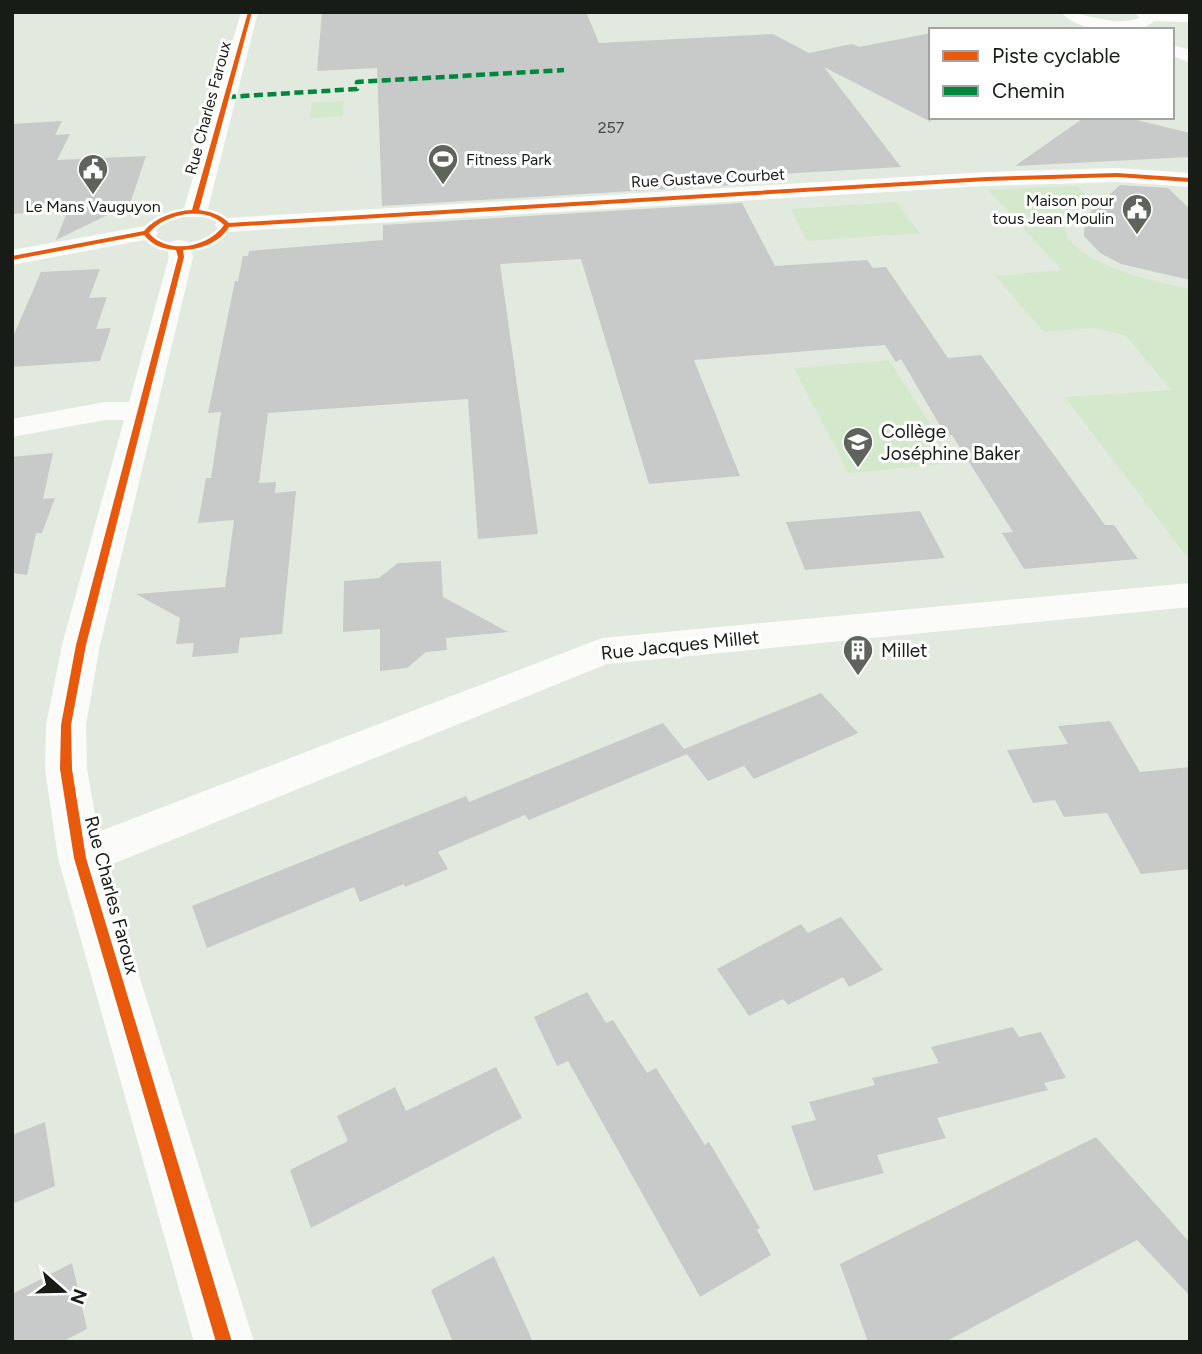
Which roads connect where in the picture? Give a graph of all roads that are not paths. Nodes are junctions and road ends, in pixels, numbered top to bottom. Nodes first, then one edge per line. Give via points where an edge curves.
1 (250, 12) edge
2 (1069, 12) edge
3 (1190, 17) edge
4 (1142, 20) edge
5 (1107, 27) edge
6 (1190, 180) edge
7 (228, 225) junction
8 (173, 231) junction
9 (12, 258) edge
10 (141, 411) junction
11 (12, 428) edge
12 (1190, 595) edge
13 (80, 858) junction
14 (224, 1342) edge

1 - 8 street, Rue Charles Faroux
2 - 5 street via 1079,20
3 - 4 street
4 - 5 street
6 - 7 street, Rue Gustave Courbet via 1117,175 986,179
7 - 8 street via 217,215
7 - 8 street via 215,239
8 - 9 street
8 - 10 street, Rue Charles Faroux via 181,257
10 - 11 street via 85,414
10 - 13 street, Rue Charles Faroux via 81,645 66,725 65,769
12 - 13 street, Rue Jacques Millet via 602,651
13 - 14 street, Rue Charles Faroux

